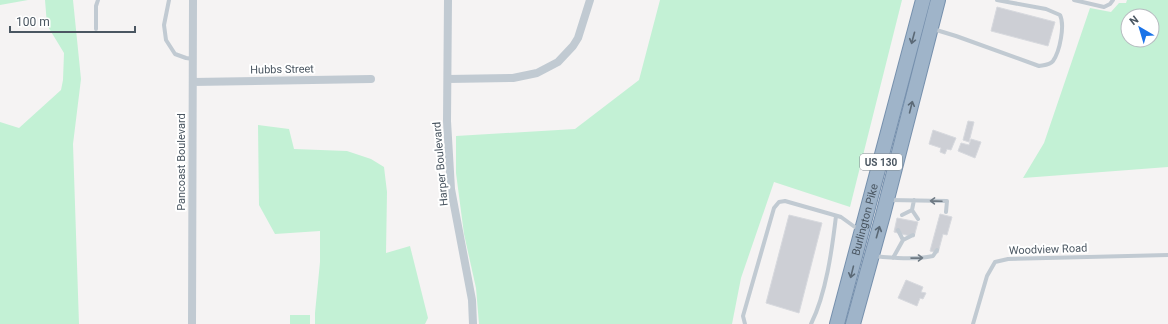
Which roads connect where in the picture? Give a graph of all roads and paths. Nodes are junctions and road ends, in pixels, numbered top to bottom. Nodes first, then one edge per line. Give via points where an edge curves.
1 (98, 0) edge
2 (169, 0) edge
3 (193, 0) edge
4 (448, 0) edge
5 (590, 0) edge
6 (923, 0) edge
7 (938, 0) edge
8 (997, 0) edge
9 (1074, 0) edge
10 (1113, 0) edge
11 (930, 28) junction
12 (96, 29) dead end
13 (193, 59) junction
14 (371, 79) dead end
15 (448, 79) junction
16 (193, 82) junction
17 (887, 200) junction
18 (914, 200) junction
19 (912, 210) junction
20 (946, 212) dead end
21 (902, 215) dead end
22 (836, 216) junction
23 (910, 217) dead end
24 (918, 219) dead end
25 (898, 230) dead end
26 (862, 233) junction
27 (906, 233) dead end
28 (913, 235) dead end
29 (903, 240) junction
30 (937, 250) dead end
31 (1168, 255) edge
32 (872, 256) junction
33 (893, 258) junction
34 (192, 324) edge
35 (473, 324) edge
36 (745, 324) edge
37 (811, 324) edge
38 (838, 324) edge
39 (853, 324) edge
40 (973, 324) edge

1 - 12 lane
2 - 13 lane via 164,25 166,40 175,54
3 - 13 street, Pancoast Boulevard
4 - 15 street, Harper Boulevard
5 - 15 street via 578,38 558,62 537,73 513,78
6 -> 26 highway, Burlington Pike / US 130
7 - 11 highway, Burlington Pike / US 130
8 - 11 lane via 1046,9 1060,15 1063,30 1053,61 1039,66
9 - 10 lane via 1104,8
17 -> 11 highway, Burlington Pike / US 130
13 - 16 street, Pancoast Boulevard
14 - 16 street, Hubbs Street
15 - 35 street, Harper Boulevard via 447,122 451,189 472,300
16 - 34 street, Pancoast Boulevard
17 - 18 lane
32 -> 17 highway, Burlington Pike / US 130
18 - 19 lane
20 -> 18 lane via 947,201
19 - 21 lane
19 - 23 lane
19 - 24 lane
22 - 26 lane
22 - 36 lane via 785,201 779,202 774,208 743,316
22 - 37 lane via 833,246 818,310
25 - 29 lane
26 -> 38 highway, Burlington Pike / US 130
27 - 29 lane
28 - 29 lane
29 - 33 lane
33 -> 30 lane via 925,258 933,256
31 - 40 lane, Woodview Road via 1008,259 995,262 986,276
32 - 33 lane
32 - 39 highway, Burlington Pike / US 130

